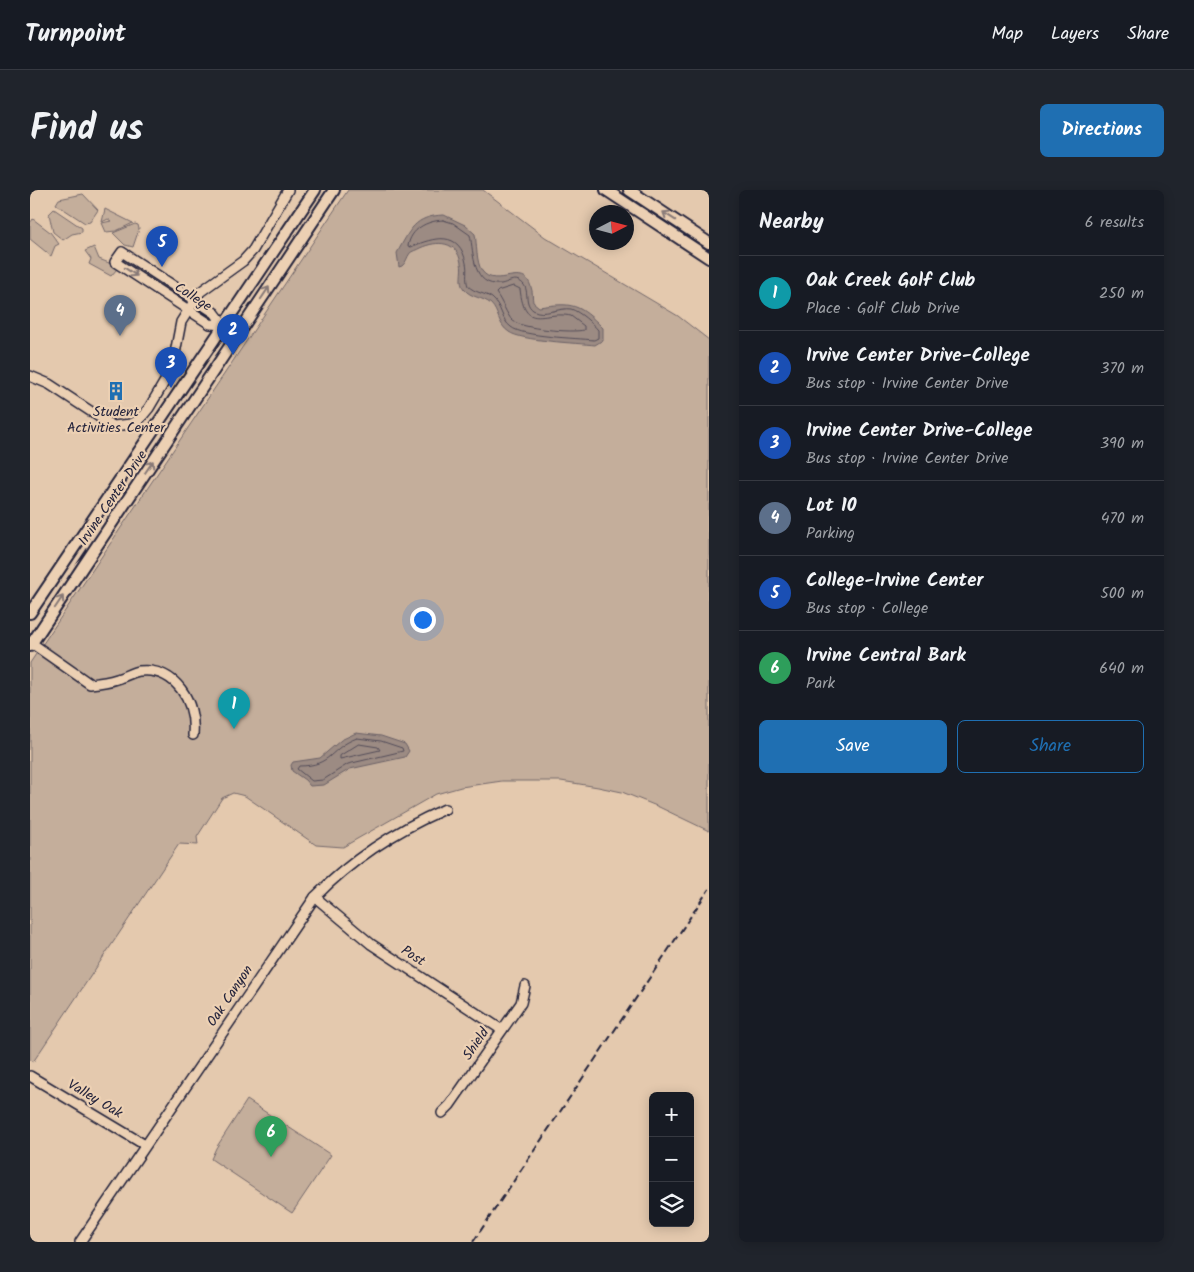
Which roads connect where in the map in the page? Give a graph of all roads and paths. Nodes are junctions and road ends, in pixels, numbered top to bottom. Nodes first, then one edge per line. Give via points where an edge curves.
1 (288, 190) edge
2 (315, 190) edge
3 (334, 190) edge
4 (606, 190) edge
5 (629, 190) edge
6 (709, 243) edge
7 (709, 258) edge
8 (195, 300) junction
9 (188, 310) junction
10 (224, 325) junction
11 (237, 334) junction
12 (30, 376) edge
13 (30, 613) edge
14 (31, 643) edge
15 (193, 735) dead end
16 (445, 809) dead end
17 (315, 897) junction
18 (525, 986) dead end
19 (502, 1030) junction
20 (30, 1076) edge
21 (442, 1113) dead end
22 (145, 1146) junction
23 (80, 1242) edge

1 - 8 street via 253,250 228,273 206,286
2 - 10 main road, Irvine Center Drive
11 -> 3 main road, Irvine Center Drive
4 - 7 main road
6 -> 5 main road
8 - 9 street
8 -> 9 street, College via 122,252 115,262
8 - 10 street, College via 215,313
9 - 10 street, College via 210,324
9 - 12 street via 181,322 176,357 168,377 145,415 131,424 113,426 49,384
10 - 11 street, College
10 - 13 main road, Irvine Center Drive
14 -> 11 main road, Irvine Center Drive
14 - 15 street via 90,684 118,679 137,671 168,676 180,685 191,706
16 - 17 street, Oak Canyon via 361,854
17 - 19 street, Post via 370,944
17 - 22 street, Oak Canyon
18 - 19 street, Shield via 521,1002
19 - 21 street, Shield
20 - 22 street, Valley Oak
22 - 23 street, Oak Canyon

